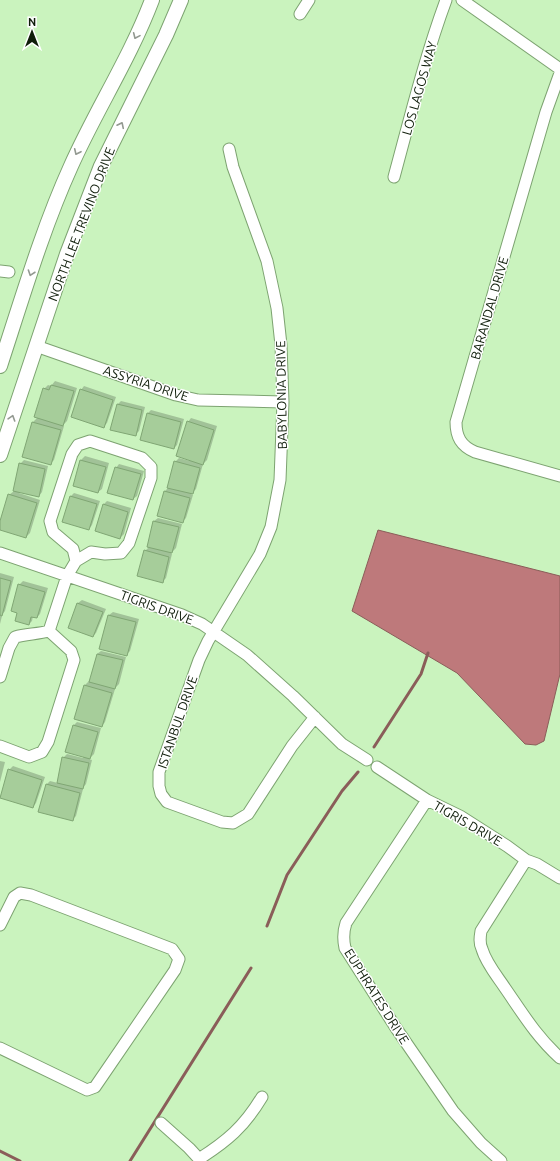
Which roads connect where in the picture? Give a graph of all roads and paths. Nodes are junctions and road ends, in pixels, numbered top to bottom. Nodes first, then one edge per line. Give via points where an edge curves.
1 (152, 0) edge
2 (181, 0) edge
3 (309, 0) edge
4 (446, 0) edge
5 (462, 0) edge
6 (300, 14) dead end
7 (560, 69) edge
8 (560, 73) edge
9 (229, 149) dead end
10 (394, 177) dead end
11 (36, 346) junction
12 (0, 366) edge
13 (283, 402) junction
14 (0, 454) edge
15 (560, 476) edge
16 (0, 553) edge
17 (76, 561) junction
18 (67, 576) junction
19 (49, 631) junction
20 (214, 632) junction
21 (0, 677) edge
22 (315, 718) junction
23 (0, 746) edge
24 (367, 760) dead end
25 (377, 767) dead end
26 (427, 800) junction
27 (526, 860) junction
28 (560, 878) edge
29 (0, 925) edge
30 (0, 1048) edge
31 (560, 1058) edge
32 (262, 1097) dead end
33 (161, 1123) dead end
34 (200, 1160) edge
35 (501, 1161) edge

1 -> 12 main road via 70,167 49,220
11 -> 2 main road, NORTH LEE TREVINO DRIVE via 67,254 101,166
3 - 6 street
4 - 10 street, LOS LAGOS WAY via 421,78
5 - 7 street
8 - 15 street, BARANDAL DRIVE via 456,422 456,430 468,449
9 - 13 street, BABYLONIA DRIVE via 233,168 267,261 277,308
11 - 13 street, ASSYRIA DRIVE via 176,395 198,400
14 -> 11 main road, NORTH LEE TREVINO DRIVE
13 - 20 street, BABYLONIA DRIVE via 280,480 271,527 260,554
16 - 18 street, TIGRIS DRIVE
17 - 17 street via 90,552 121,553 129,543 151,478 151,467 142,458 90,440 78,445 72,454 50,521 53,532 73,550
17 - 18 street
18 - 19 street
18 - 20 street, TIGRIS DRIVE via 182,615
19 - 21 street via 16,637 9,648
19 - 23 street via 71,651 74,660 48,742 42,752 29,757
20 - 22 street, TIGRIS DRIVE via 247,655
20 - 22 street, ISTANBUL DRIVE via 199,660 159,772 161,794 167,802 222,822 233,823 248,814 292,746
22 - 24 street, TIGRIS DRIVE via 342,744
25 - 26 street, TIGRIS DRIVE
26 - 27 street, TIGRIS DRIVE via 460,816
26 - 35 street, EUPHRATES DRIVE via 346,923 343,940 345,948 396,1028 453,1111
27 - 28 street, TIGRIS DRIVE
27 - 31 street via 481,931 480,944 524,1018
29 - 30 street via 14,897 20,893 31,894 172,949 179,959 176,970 95,1087 87,1090
32 - 34 street via 232,1136
33 - 34 street

